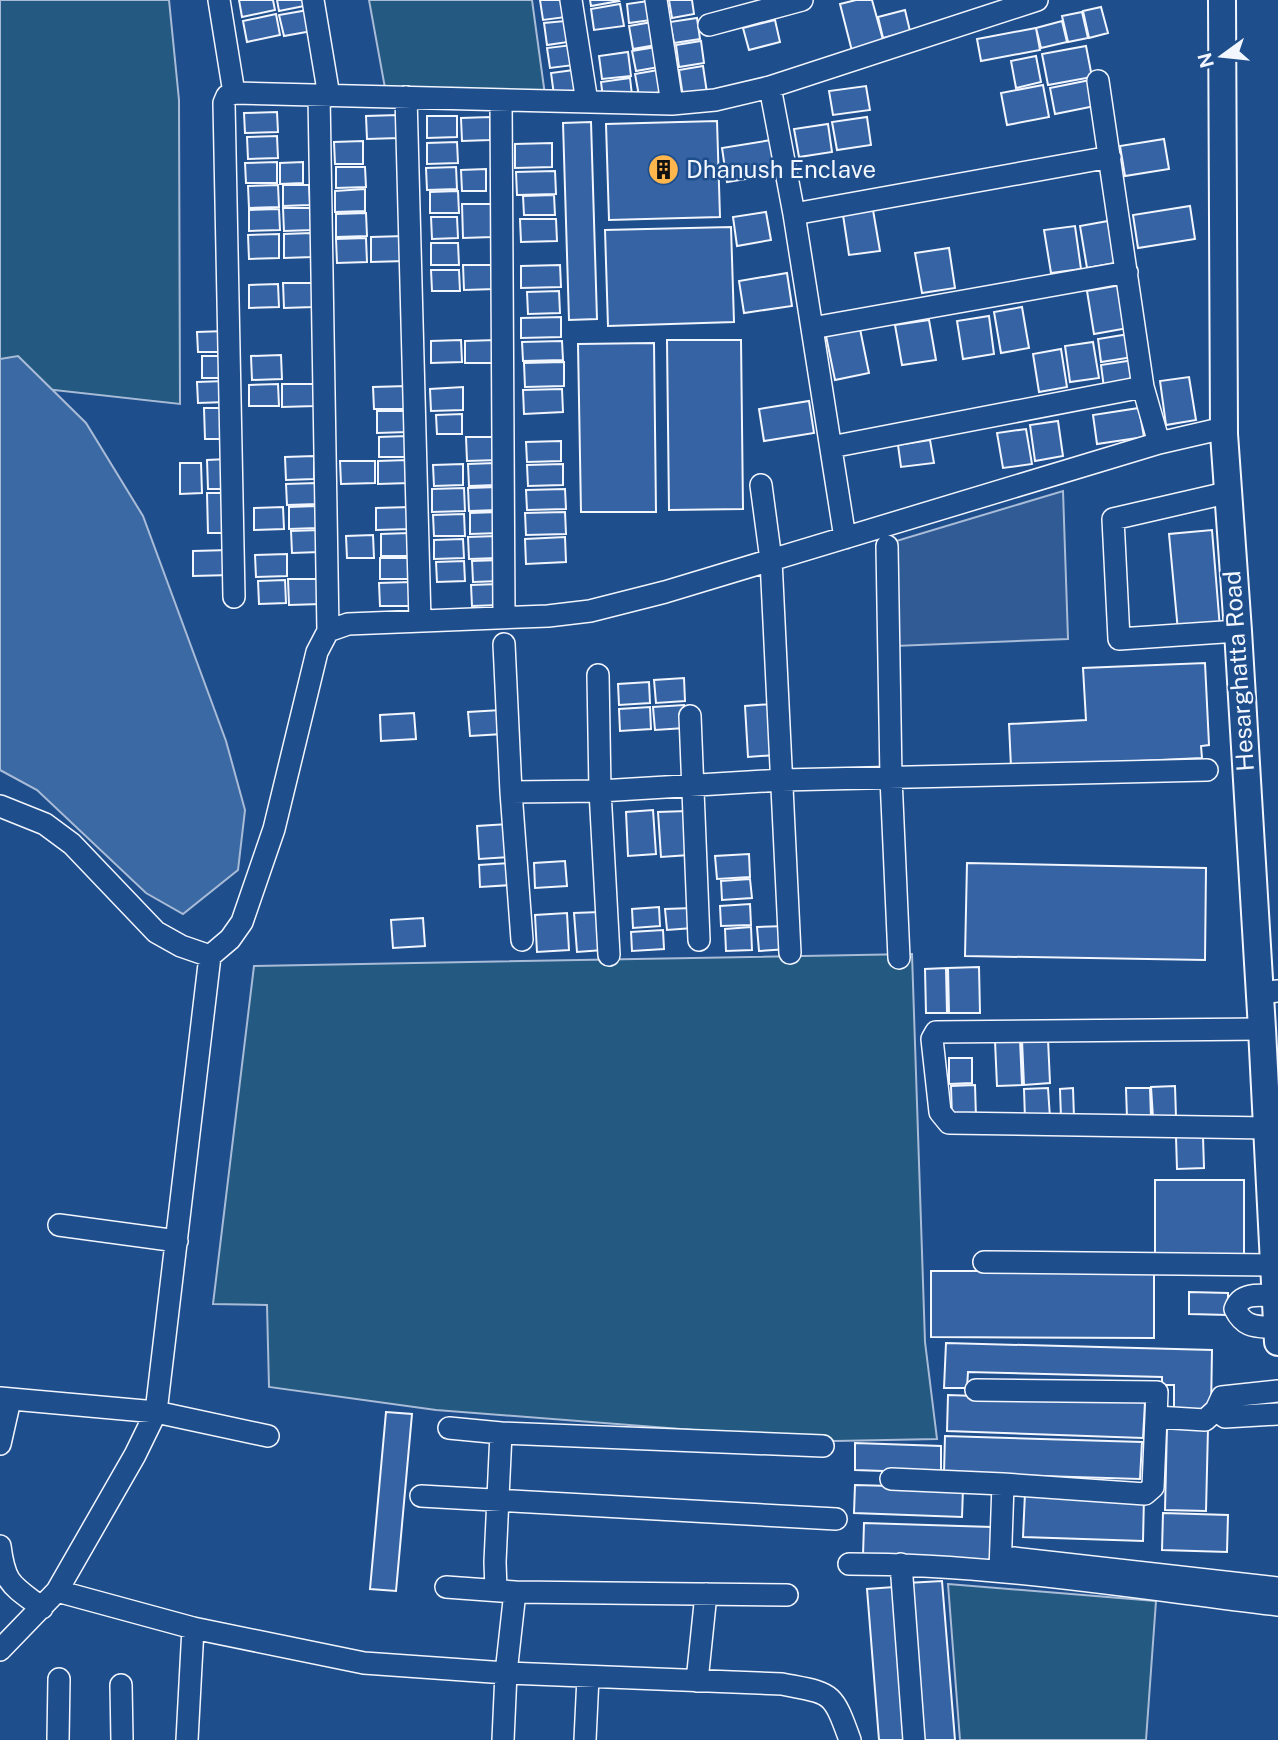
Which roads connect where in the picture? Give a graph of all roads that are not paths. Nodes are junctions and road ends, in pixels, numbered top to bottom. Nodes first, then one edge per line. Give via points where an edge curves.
1 (219, 0) edge
2 (313, 0) edge
3 (571, 0) edge
4 (656, 0) edge
5 (802, 0) edge
6 (1037, 0) edge
7 (1222, 0) edge
8 (709, 25) dead end
9 (1098, 81) dead end
10 (770, 87) junction
11 (234, 93) junction
12 (324, 96) junction
13 (406, 97) junction
14 (501, 100) junction
15 (587, 102) junction
16 (672, 104) junction
17 (1110, 157) junction
18 (793, 214) junction
19 (1127, 272) junction
20 (812, 328) junction
21 (1143, 387) junction
22 (1224, 428) junction
23 (1159, 443) junction
24 (831, 447) junction
25 (761, 485) dead end
26 (1226, 493) junction
27 (845, 538) junction
28 (887, 546) dead end
29 (771, 560) junction
30 (234, 597) dead end
31 (504, 616) junction
32 (420, 621) junction
33 (328, 631) junction
34 (1238, 631) junction
35 (504, 643) dead end
36 (598, 675) dead end
37 (690, 716) dead end
38 (1207, 771) dead end
39 (891, 778) junction
40 (782, 780) junction
41 (692, 786) junction
42 (600, 791) junction
43 (512, 792) junction
44 (0, 806) edge
45 (522, 940) dead end
46 (699, 940) dead end
47 (790, 953) dead end
48 (609, 955) dead end
49 (211, 956) junction
50 (899, 958) dead end
51 (1269, 992) edge
52 (1262, 1029) junction
53 (1270, 1111) edge
54 (1274, 1188) edge
55 (59, 1225) dead end
56 (177, 1241) junction
57 (984, 1262) dead end
58 (1274, 1265) junction
59 (1276, 1296) junction
60 (1277, 1328) edge
61 (1278, 1335) edge
62 (1278, 1342) edge
63 (976, 1390) dead end
64 (1278, 1391) edge
65 (5, 1399) edge
66 (1216, 1410) junction
67 (156, 1412) junction
68 (1278, 1414) edge
69 (1156, 1417) junction
70 (449, 1428) dead end
71 (501, 1433) junction
72 (268, 1436) dead end
73 (0, 1444) edge
74 (823, 1447) dead end
75 (891, 1479) dead end
76 (1003, 1484) junction
77 (421, 1496) dead end
78 (498, 1502) junction
79 (836, 1519) dead end
80 (0, 1546) edge
81 (849, 1564) dead end
82 (901, 1564) junction
83 (1001, 1564) junction
84 (2, 1571) edge
85 (446, 1587) dead end
86 (1278, 1588) edge
87 (57, 1591) junction
88 (506, 1591) junction
89 (706, 1594) junction
90 (787, 1595) dead end
91 (1278, 1605) edge
92 (42, 1608) junction
93 (193, 1628) junction
94 (0, 1650) edge
95 (506, 1673) junction
96 (588, 1677) junction
97 (59, 1679) dead end
98 (696, 1681) junction
99 (121, 1685) dead end
100 (58, 1740) edge
101 (122, 1740) edge
102 (187, 1740) edge
103 (503, 1740) edge
104 (586, 1740) edge
105 (850, 1740) edge
106 (914, 1740) edge

1 - 11 street
2 - 12 street
3 - 15 street
4 - 16 street
5 - 8 street
6 - 10 street
7 - 22 main road, Hesarghatta Road
9 - 17 street
10 - 16 street
10 - 18 street
11 - 12 street
11 - 30 street via 224,103
12 - 13 street
12 - 33 street
13 - 14 street
13 - 32 street
14 - 15 street
14 - 31 street
15 - 16 street
17 - 18 street
17 - 19 street
18 - 20 street
19 - 20 street
19 - 21 street
20 - 24 street
21 - 23 street
21 - 24 street
22 - 23 street
22 - 26 main road, Hesarghatta Road
23 - 27 street
24 - 27 street
25 - 29 street
26 - 34 main road, Hesarghatta Road
26 - 34 street via 1113,519 1119,639
27 - 29 street
28 - 39 street
29 - 31 street via 590,611
29 - 40 street
31 - 32 street
32 - 33 street via 348,624
33 - 49 street via 317,652 274,829 242,922
34 - 51 main road, Hesarghatta Road
35 - 43 street
36 - 42 street
37 - 41 street
38 - 39 street
39 - 40 street
39 - 50 street
40 - 41 street
40 - 47 street
41 - 42 street
41 - 46 street
42 - 43 street
42 - 48 street
43 - 45 street
44 - 49 street via 45,824 72,844 156,932
49 - 56 street
51 - 52 main road, Hesarghatta Road
52 - 53 main road, Hesarghatta Road
52 - 53 street via 936,1032 932,1039 940,1112 949,1124
53 - 54 main road, Hesarghatta Road
54 - 58 main road, Hesarghatta Road
55 - 56 street
56 - 67 street
57 - 58 street
58 - 59 main road, Hesarghatta Road
59 - 60 main road, Hesarghatta Road
59 - 60 street via 1247,1296 1235,1309 1241,1320 1251,1325
60 - 61 main road, Hesarghatta Road
61 - 62 main road, Hesarghatta Road
63 - 69 street via 1157,1392
64 - 66 street via 1223,1397
65 - 67 street
65 - 73 street
66 - 68 street via 1225,1417
66 - 69 street via 1205,1420
67 - 72 street
67 - 87 street
69 - 76 street via 1150,1492
70 - 71 street
71 - 74 street
71 - 78 street
75 - 76 street
76 - 83 street
77 - 78 street
78 - 79 street
78 - 88 street
80 - 84 street
81 - 82 street
82 - 83 street
82 - 106 street
83 - 86 street
83 - 91 street
84 - 92 street via 10,1584
85 - 88 street
87 - 92 street
87 - 93 street
88 - 89 street
88 - 95 street
89 - 90 street
89 - 98 street
92 - 94 street
93 - 95 street via 364,1663
93 - 102 street
95 - 96 street
95 - 103 street
96 - 98 street
96 - 104 street
97 - 100 street
98 - 105 street via 782,1684 824,1692 838,1708
99 - 101 street

